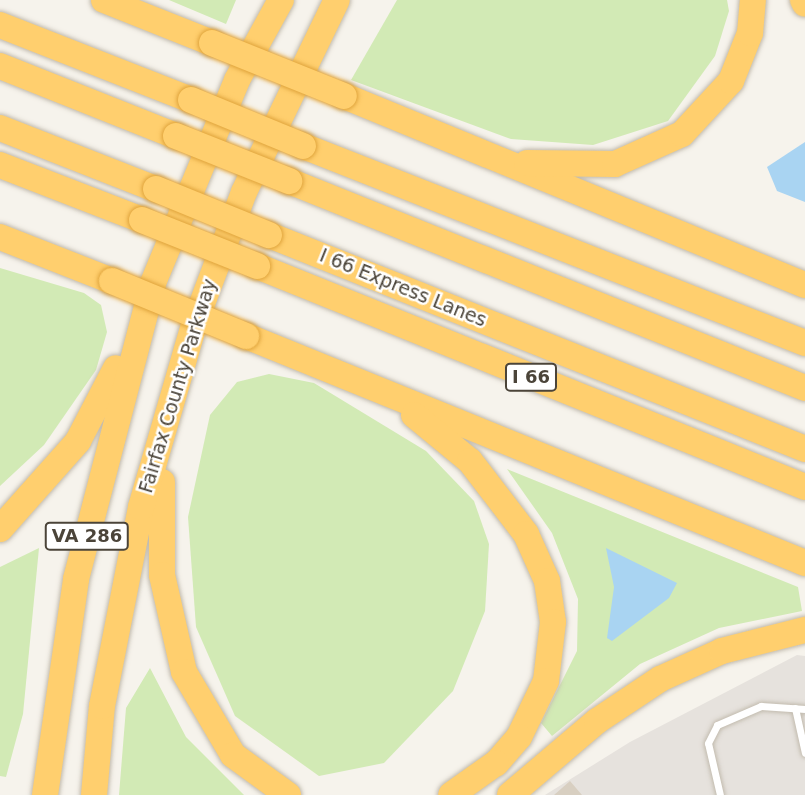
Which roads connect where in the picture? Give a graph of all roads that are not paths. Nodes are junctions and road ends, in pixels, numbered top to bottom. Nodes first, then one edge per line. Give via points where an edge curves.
1 (104, 0) edge
2 (265, 0) edge
3 (281, 0) edge
4 (753, 0) edge
5 (335, 4) edge
6 (0, 25) edge
7 (251, 41) dead end
8 (0, 66) edge
9 (0, 128) edge
10 (449, 141) junction
11 (0, 165) edge
12 (0, 239) edge
13 (153, 283) junction
14 (805, 285) edge
15 (805, 343) edge
16 (184, 357) junction
17 (805, 388) edge
18 (379, 390) junction
19 (805, 449) edge
20 (805, 487) edge
21 (0, 529) edge
22 (805, 563) edge
23 (805, 630) edge
24 (795, 708) junction
25 (805, 709) edge
26 (805, 753) edge
27 (45, 795) edge
28 (94, 795) edge
29 (288, 795) edge
30 (451, 795) edge
31 (510, 795) edge
32 (720, 795) edge

1 - 10 highway, bridge
2 - 7 highway
3 - 13 highway, VA 286 via 237,80
4 - 10 highway via 750,33 731,81 699,120 657,149 615,164 573,168 524,163
5 - 16 highway, Fairfax County Parkway / VA 286 via 244,192
6 - 15 highway, bridge
8 - 17 highway, bridge
9 - 19 highway, I 66 Express Lanes, bridge
10 - 14 highway
11 - 20 highway, I 66, bridge
12 - 18 highway, bridge
13 - 21 highway via 78,441
13 - 27 highway, VA 286 via 76,579
16 - 28 highway, Fairfax County Parkway / VA 286 via 141,507 114,638
16 - 29 highway via 158,517 171,629 193,692 222,740 242,763
18 - 22 highway
18 - 30 highway via 470,461 526,534 550,594 552,653 535,710 496,763
23 - 31 highway via 722,651 660,679 597,721
24 - 25 lane
24 - 26 lane
24 - 32 lane via 761,706 717,725 708,743

